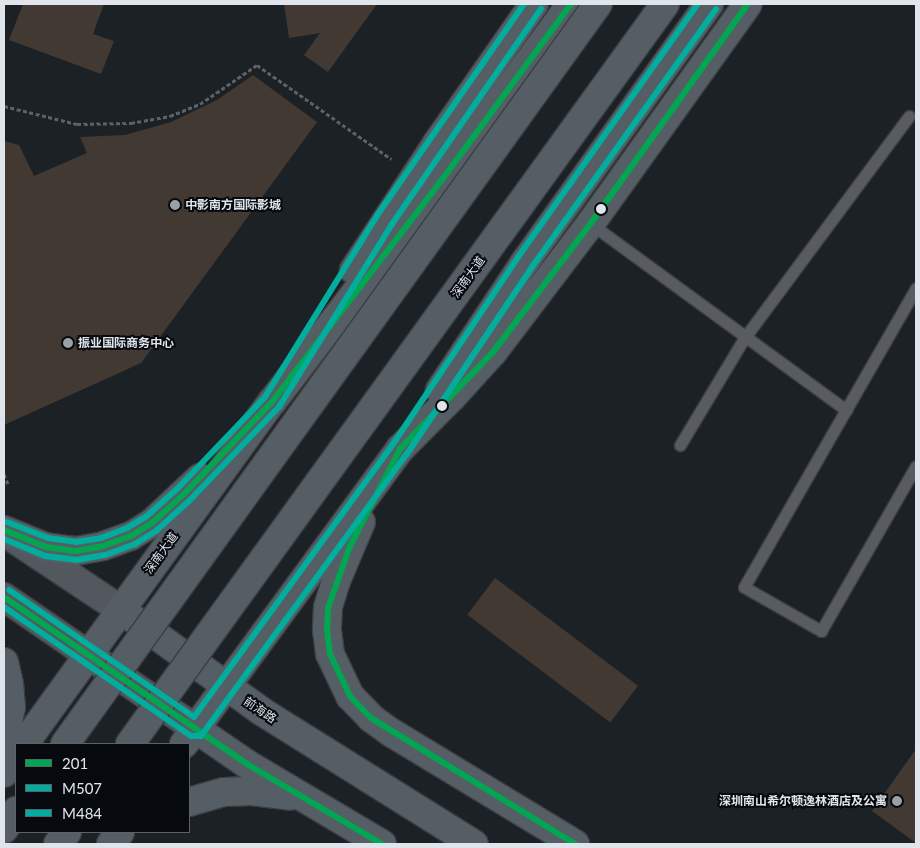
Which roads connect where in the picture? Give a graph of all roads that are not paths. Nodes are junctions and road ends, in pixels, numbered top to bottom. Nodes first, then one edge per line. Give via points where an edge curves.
1 (534, 4) edge
2 (571, 4) edge
3 (598, 4) edge
4 (664, 4) edge
5 (709, 4) edge
6 (748, 4) edge
7 (909, 116) dead end
8 (591, 223) junction
9 (916, 288) edge
10 (745, 336) junction
11 (272, 402) junction
12 (846, 410) junction
13 (680, 445) dead end
14 (396, 456) junction
15 (916, 466) edge
16 (4, 531) edge
17 (4, 598) edge
18 (121, 610) junction
19 (89, 654) junction
20 (4, 662) edge
21 (227, 686) junction
22 (190, 736) edge
23 (4, 741) edge
24 (25, 743) edge
25 (66, 743) edge
26 (131, 743) edge
27 (15, 757) edge
28 (4, 773) edge
29 (303, 798) junction
30 (190, 802) edge
31 (15, 812) edge
32 (4, 829) edge
33 (66, 833) edge
34 (119, 833) edge
35 (58, 844) edge
36 (111, 844) edge
37 (382, 844) edge
38 (474, 844) edge
39 (576, 844) edge

1 - 11 main road via 385,219
2 - 11 main road, 深南大道 via 442,181
3 - 25 main road, bridge
4 - 26 main road, 深南大道, bridge
5 - 14 main road via 525,262
6 - 8 main road
7 - 10 lane
8 - 10 lane
8 - 14 main road via 493,352
9 - 12 lane
10 - 12 lane
10 - 13 lane
11 - 16 main road via 184,494 131,536 76,551 46,547
11 - 18 main road, 深南大道
12 - 15 lane via 744,587 821,631
14 - 21 main road
14 - 39 main road via 350,546 328,608 330,654 338,673 350,696 371,718
16 - 18 main road, 前海路
17 - 19 main road
18 - 19 main road, 深南大道
18 - 21 main road, 前海路
19 - 22 main road
19 - 24 main road, 深南大道
20 - 23 main road via 11,707
21 - 22 main road
21 - 38 main road, 前海路 via 261,712
22 - 29 main road via 247,764
27 - 28 main road
29 - 30 main road via 252,791 224,792
29 - 37 main road
31 - 32 main road
33 - 35 main road
34 - 36 main road

